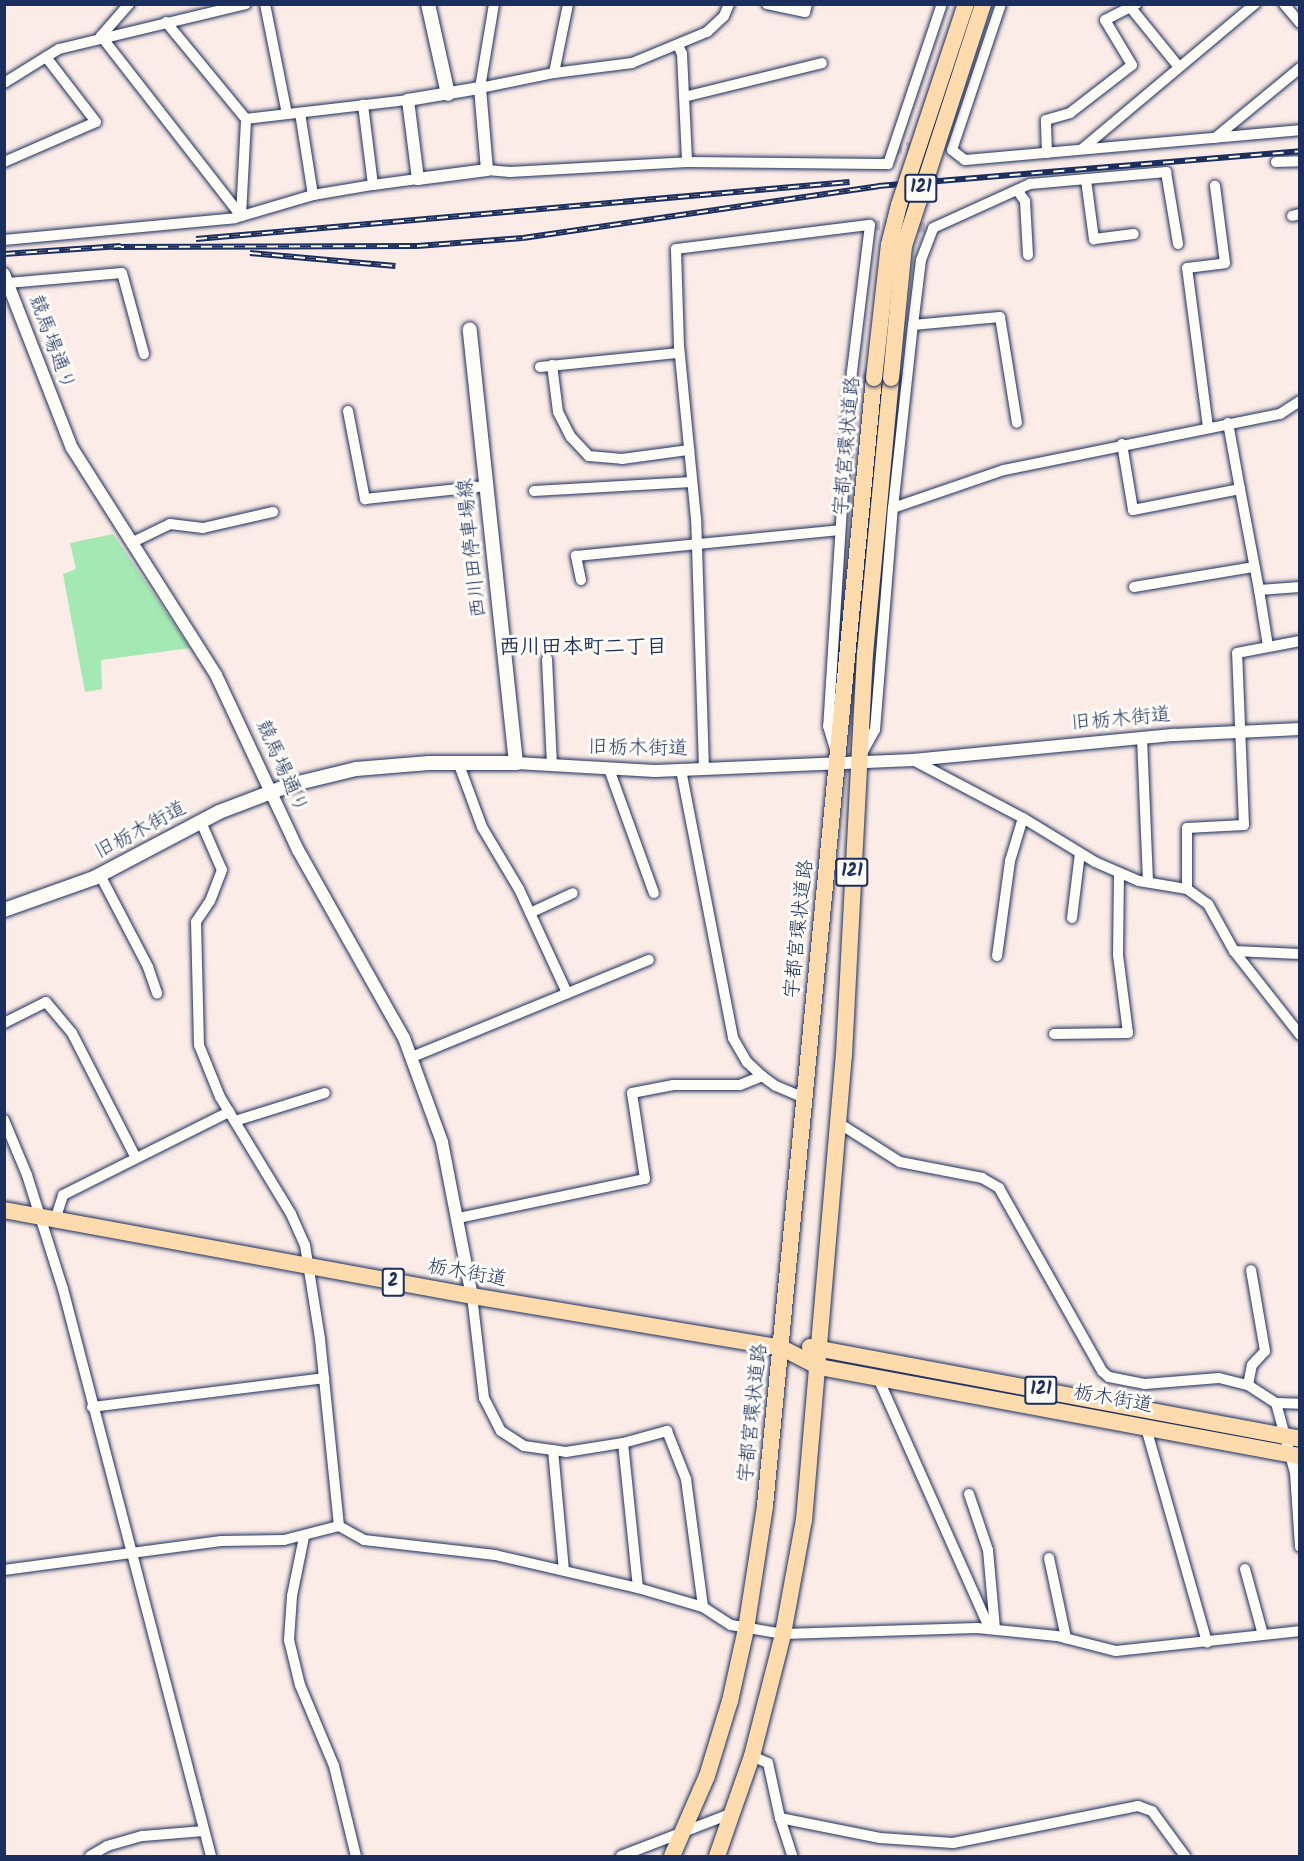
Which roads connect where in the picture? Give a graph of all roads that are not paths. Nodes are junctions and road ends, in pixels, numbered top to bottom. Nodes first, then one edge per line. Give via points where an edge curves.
1 (129, 4) edge
2 (246, 4) edge
3 (265, 4) edge
4 (428, 4) edge
5 (494, 4) edge
6 (568, 4) edge
7 (729, 4) edge
8 (767, 4) edge
9 (807, 4) edge
10 (942, 4) edge
11 (966, 4) edge
12 (983, 4) edge
13 (1001, 4) edge
14 (1255, 4) edge
15 (1284, 4) edge
16 (1133, 6) edge
17 (166, 22) junction
18 (1299, 23) edge
19 (101, 36) junction
20 (678, 45) junction
21 (46, 57) junction
22 (822, 63) dead end
23 (1179, 67) junction
24 (1299, 68) edge
25 (555, 73) junction
26 (4, 83) edge
27 (480, 88) junction
28 (448, 93) junction
29 (684, 97) junction
30 (408, 100) junction
31 (363, 105) junction
32 (300, 113) junction
33 (287, 114) junction
34 (246, 119) junction
35 (1299, 130) edge
36 (1215, 138) junction
37 (1082, 149) junction
38 (1047, 153) junction
39 (1299, 160) edge
40 (4, 162) edge
41 (687, 162) junction
42 (1276, 162) dead end
43 (488, 170) junction
44 (418, 178) junction
45 (1086, 180) junction
46 (373, 185) junction
47 (1215, 186) dead end
48 (1017, 190) junction
49 (313, 195) junction
50 (242, 216) junction
51 (1134, 234) dead end
52 (4, 240) edge
53 (1178, 244) dead end
54 (1028, 255) dead end
55 (6, 278) edge
56 (913, 326) junction
57 (470, 329) dead end
58 (679, 353) junction
59 (144, 354) dead end
60 (552, 365) junction
61 (540, 367) dead end
62 (883, 378) junction
63 (1299, 401) edge
64 (348, 411) dead end
65 (1017, 423) dead end
66 (1228, 423) junction
67 (1208, 427) junction
68 (1122, 444) junction
69 (689, 450) junction
70 (692, 482) junction
71 (486, 486) junction
72 (1240, 489) junction
73 (534, 490) dead end
74 (893, 508) junction
75 (273, 512) dead end
76 (840, 530) junction
77 (697, 542) junction
78 (131, 543) junction
79 (1254, 567) junction
80 (581, 580) dead end
81 (1134, 586) dead end
82 (1299, 587) edge
83 (1259, 590) junction
84 (1299, 641) edge
85 (1268, 646) junction
86 (547, 660) dead end
87 (1299, 729) edge
88 (1240, 731) junction
89 (1142, 738) junction
90 (912, 760) junction
91 (458, 762) junction
92 (838, 762) junction
93 (858, 762) junction
94 (516, 763) junction
95 (552, 766) junction
96 (609, 769) junction
97 (704, 769) junction
98 (681, 770) junction
99 (270, 792) junction
100 (1023, 818) junction
101 (201, 822) junction
102 (1080, 853) junction
103 (1119, 873) junction
104 (100, 875) junction
105 (1148, 882) junction
106 (1187, 889) junction
107 (573, 893) dead end
108 (654, 893) dead end
109 (4, 910) edge
110 (530, 913) junction
111 (1072, 918) dead end
112 (1234, 951) junction
113 (1299, 954) edge
114 (997, 956) dead end
115 (649, 960) dead end
116 (157, 993) dead end
117 (567, 993) junction
118 (4, 1023) edge
119 (1054, 1034) dead end
120 (1299, 1035) edge
121 (412, 1057) junction
122 (762, 1076) junction
123 (325, 1093) dead end
124 (804, 1098) junction
125 (232, 1117) junction
126 (4, 1120) edge
127 (837, 1122) junction
128 (136, 1158) junction
129 (4, 1210) edge
130 (47, 1218) junction
131 (458, 1218) junction
132 (308, 1267) junction
133 (1251, 1270) dead end
134 (472, 1296) junction
135 (820, 1347) junction
136 (782, 1348) junction
137 (819, 1367) junction
138 (324, 1378) junction
139 (878, 1378) junction
140 (1248, 1385) junction
141 (1276, 1403) junction
142 (1299, 1404) edge
143 (92, 1407) junction
144 (1146, 1428) junction
145 (623, 1443) junction
146 (1294, 1446) edge
147 (554, 1450) junction
148 (969, 1494) dead end
149 (339, 1526) junction
150 (304, 1537) junction
151 (1299, 1547) edge
152 (131, 1552) junction
153 (1049, 1558) dead end
154 (1245, 1569) dead end
155 (4, 1570) edge
156 (564, 1571) junction
157 (638, 1588) junction
158 (703, 1607) junction
159 (746, 1629) junction
160 (992, 1629) junction
161 (1299, 1631) edge
162 (783, 1634) junction
163 (1263, 1635) junction
164 (1066, 1638) junction
165 (1207, 1642) junction
166 (752, 1756) junction
167 (736, 1812) junction
168 (780, 1818) junction
169 (204, 1831) junction
170 (684, 1832) junction
171 (90, 1857) edge
172 (211, 1857) edge
173 (356, 1857) edge
174 (621, 1857) edge
175 (672, 1857) edge
176 (717, 1857) edge
177 (792, 1857) edge
178 (1185, 1857) edge

1 - 19 street
2 - 17 street
3 - 33 street
4 - 28 main road
5 - 27 street
6 - 25 street
7 - 20 street via 724,16 707,32
8 - 9 street via 806,12
10 - 41 street via 888,164
11 - 62 main road, 宇都宮環状道路 / 121, bridge via 898,205 886,267
12 - 62 main road, 宇都宮環状道路 / 121, bridge via 904,246
13 - 38 street via 952,150 965,160
14 - 23 street
15 - 18 street
16 - 23 street
16 - 38 street via 1105,20 1131,66 1070,113 1046,120
17 - 19 street
17 - 34 street
19 - 21 street
19 - 50 street
20 - 25 street via 632,63
20 - 29 street
21 - 26 street
21 - 40 street via 96,122
22 - 29 street
23 - 37 street
24 - 36 street
25 - 27 street
27 - 28 street
27 - 43 street
28 - 30 street
29 - 41 street
30 - 31 street
30 - 44 street
31 - 32 street
31 - 46 street
32 - 33 street
32 - 49 street
33 - 34 street
34 - 50 street
35 - 36 street
36 - 37 street
37 - 38 street
39 - 42 street
41 - 43 street
43 - 44 street
44 - 46 street
45 - 48 street via 1030,184
45 - 51 street via 1094,239
45 - 53 street via 1166,172
46 - 49 street
47 - 67 street via 1225,263 1187,268
48 - 54 street via 1025,201
48 - 56 street via 933,228 921,260
49 - 50 street
50 - 52 street
55 - 59 street via 122,273
55 - 78 street, 競馬場通り via 72,448
56 - 65 street via 1000,317
56 - 74 street
57 - 71 main road, 西川田停車場線
58 - 60 street
58 - 69 street
58 - 76 street via 676,249 870,225 849,396
60 - 61 street
60 - 69 street via 558,412 571,437 589,456 622,459
62 - 92 main road, 宇都宮環状道路 / 121
62 - 93 main road, 宇都宮環状道路 / 121
63 - 66 street via 1280,414
64 - 71 street via 365,499
66 - 67 street
66 - 72 street
67 - 68 street
68 - 72 street via 1133,510
68 - 74 street via 1004,470
69 - 70 street
70 - 73 street
70 - 77 street
71 - 94 main road, 西川田停車場線
72 - 79 street
74 - 93 street via 875,730
75 - 78 street via 203,528 170,524
76 - 77 street
76 - 92 street via 828,726
77 - 80 street via 576,556
77 - 97 street
78 - 99 street, 競馬場通り via 216,675
79 - 81 street
79 - 83 street
82 - 83 street
83 - 85 street
84 - 85 street
85 - 88 street via 1237,653
86 - 95 street
87 - 88 street, 旧栃木街道
88 - 89 street, 旧栃木街道
88 - 106 street via 1244,825 1187,828
89 - 90 street, 旧栃木街道
89 - 105 street
90 - 93 street, 旧栃木街道
90 - 100 street
91 - 94 main road, 旧栃木街道
91 - 99 main road, 旧栃木街道 via 356,769
91 - 110 street via 482,827
92 - 93 street, 旧栃木街道
92 - 97 street, 旧栃木街道
92 - 124 main road, 宇都宮環状道路 / 121
93 - 127 main road, 宇都宮環状道路 / 121
94 - 95 street, 旧栃木街道
95 - 96 street, 旧栃木街道
96 - 98 street, 旧栃木街道
96 - 108 street
97 - 98 street, 旧栃木街道
98 - 122 street via 729,1026 747,1062
99 - 101 main road, 旧栃木街道
99 - 121 street, 競馬場通り
100 - 102 street
100 - 114 street via 1010,861
101 - 104 main road, 旧栃木街道
101 - 125 street via 222,870 210,901 196,922 199,1044
102 - 103 street
102 - 111 street
103 - 105 street
103 - 119 street via 1118,955 1128,1032
104 - 109 main road, 旧栃木街道
104 - 116 street via 148,967
105 - 106 street
106 - 112 street via 1208,904
107 - 110 street
110 - 117 street
112 - 113 street
112 - 120 street
115 - 117 street
117 - 121 street
118 - 128 street via 46,1002 72,1033
121 - 131 street, 競馬場通り via 442,1142
122 - 124 street
122 - 131 street via 740,1085 673,1085 632,1093 645,1179
123 - 125 street
124 - 136 main road, 宇都宮環状道路 / 121
125 - 128 street
125 - 132 street via 291,1214 305,1245
126 - 130 street
127 - 135 main road, 宇都宮環状道路 / 121
127 - 140 street via 900,1162 982,1178 999,1188 1102,1371 1109,1377 1145,1384 1219,1377
128 - 130 street via 63,1195
129 - 130 main road, 栃木街道 / 2
130 - 132 main road, 栃木街道 / 2
130 - 143 street
131 - 134 street, 競馬場通り
132 - 134 main road, 栃木街道 / 2
132 - 138 street
133 - 140 street via 1265,1351 1252,1365
134 - 136 main road, 栃木街道 / 2
134 - 147 street via 484,1398 501,1431 525,1446
135 - 136 main road, 栃木街道 / 121
135 - 137 main road, 宇都宮環状道路 / 121
135 - 146 main road, 栃木街道 / 121
136 - 137 main road, 栃木街道 / 121
136 - 159 main road, 宇都宮環状道路 / 121 via 765,1506
137 - 139 main road, 栃木街道 / 121
137 - 162 main road, 宇都宮環状道路 / 121 via 804,1520
138 - 143 street
138 - 149 street
139 - 144 main road, 栃木街道 / 121
139 - 160 street
140 - 141 street
141 - 142 street
141 - 146 street
143 - 152 street
144 - 146 main road, 栃木街道 / 121
144 - 165 street
145 - 147 street
145 - 157 street
145 - 158 street via 667,1431 686,1479
146 - 151 street
147 - 156 street
148 - 160 street via 988,1550
149 - 150 street
149 - 156 street via 364,1540 495,1555
150 - 152 street via 221,1541
150 - 173 street via 292,1596 289,1640 300,1685 334,1766
152 - 155 street
152 - 169 street
153 - 164 street
154 - 163 street
156 - 157 street
157 - 158 street
158 - 159 street via 730,1625
159 - 162 street
159 - 170 main road, 宇都宮環状道路 / 121 via 727,1712
160 - 162 street
160 - 164 street
161 - 163 street
162 - 166 main road, 宇都宮環状道路 / 121
163 - 165 street
164 - 165 street via 1116,1651
166 - 167 main road, 宇都宮環状道路 / 121
166 - 168 street via 768,1763
167 - 170 street
167 - 176 main road, 宇都宮環状道路 / 121
168 - 177 street
168 - 178 street via 880,1838 953,1843 1138,1806 1152,1811
169 - 171 street via 143,1836 107,1846
169 - 172 street
170 - 174 street
170 - 175 main road, 宇都宮環状道路 / 121

